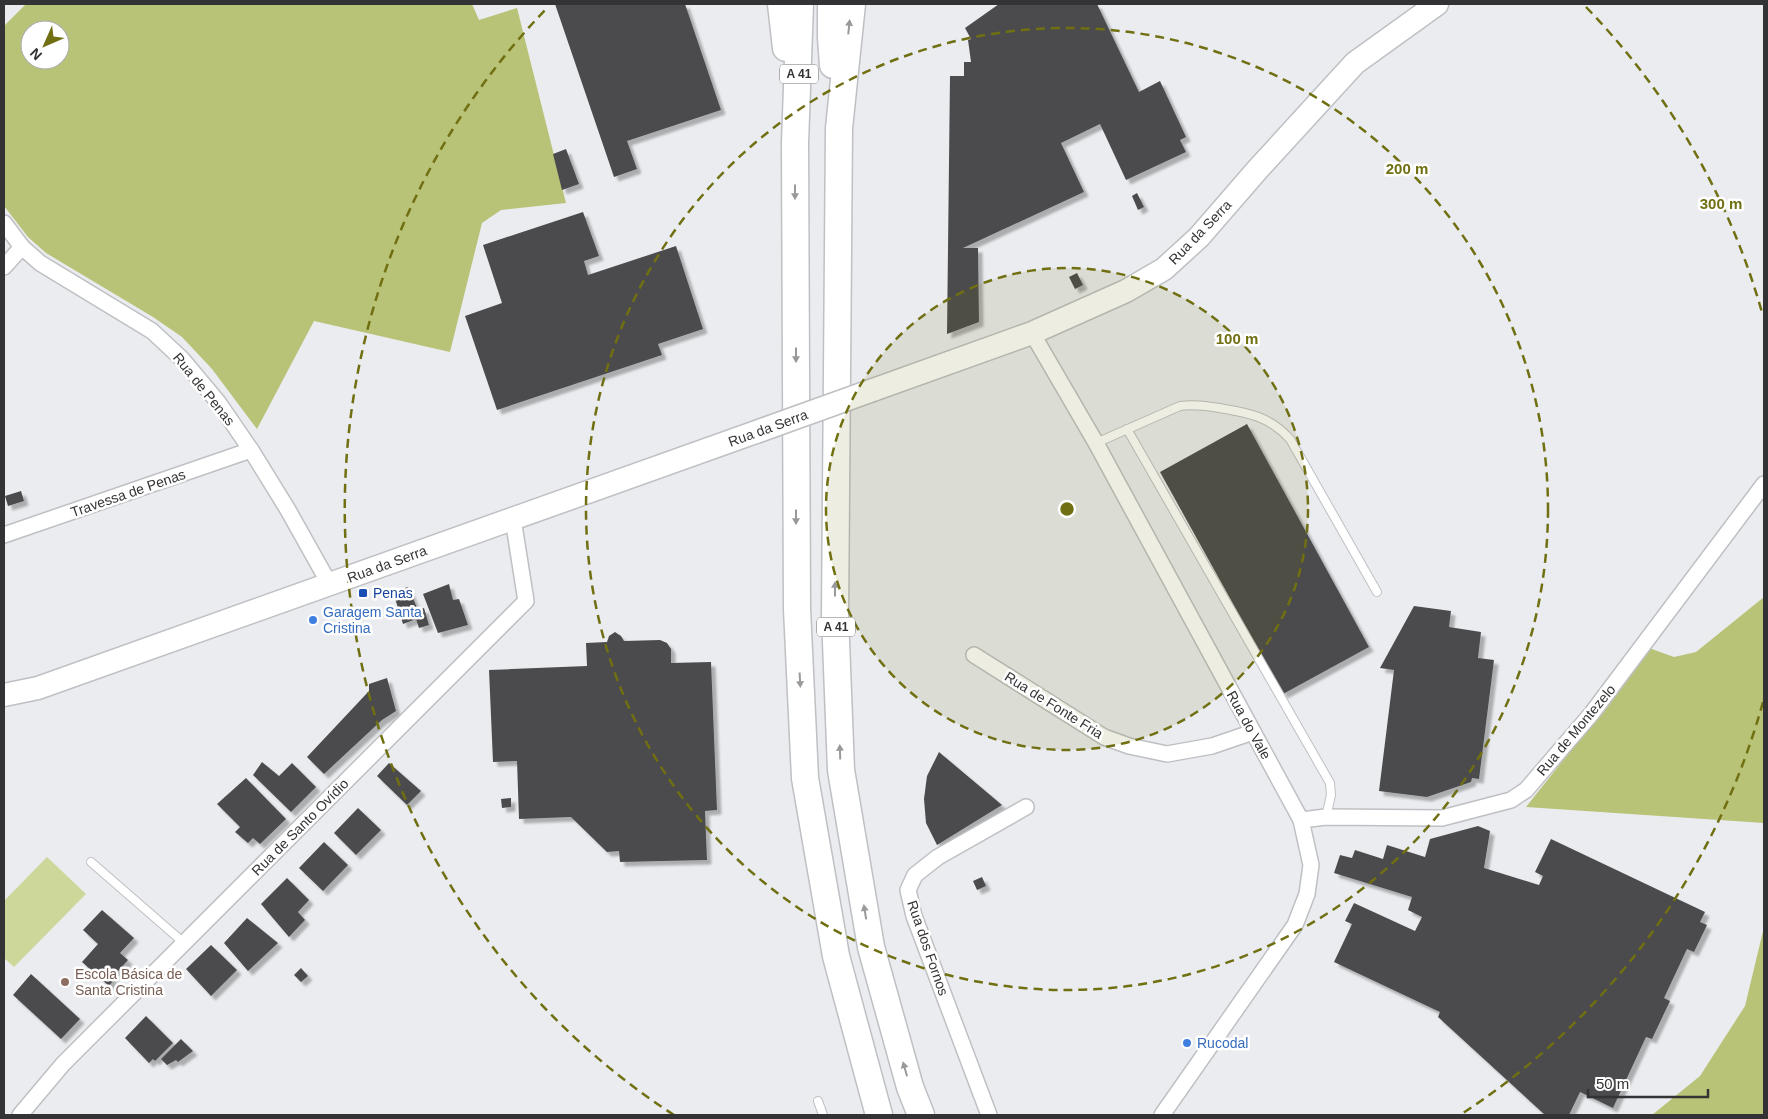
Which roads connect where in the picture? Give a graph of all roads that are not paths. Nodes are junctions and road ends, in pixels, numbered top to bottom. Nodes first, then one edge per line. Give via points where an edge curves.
1 (781, 4) edge
2 (800, 4) edge
3 (830, 4) edge
4 (852, 4) edge
5 (1437, 4) edge
6 (839, 128) junction
7 (795, 143) junction
8 (4, 223) edge
9 (22, 247) junction
10 (4, 267) edge
11 (1032, 333) junction
12 (1127, 429) junction
13 (1096, 443) junction
14 (251, 450) junction
15 (1764, 484) edge
16 (513, 519) junction
17 (4, 535) edge
18 (330, 585) junction
19 (1377, 592) dead end
20 (974, 655) dead end
21 (4, 695) edge
22 (1253, 732) junction
23 (1026, 807) dead end
24 (1326, 817) junction
25 (1300, 820) junction
26 (91, 862) dead end
27 (184, 943) junction
28 (818, 1101) dead end
29 (20, 1115) edge
30 (823, 1115) edge
31 (879, 1115) edge
32 (921, 1115) edge
33 (988, 1115) edge
34 (1162, 1115) edge

1 - 7 highway
2 - 7 highway, A 41
3 - 6 highway, A 41
6 -> 4 highway
5 - 11 main road, Rua da Serra via 1355,63 1199,237 1164,269 1126,291
32 -> 6 highway, A 41 via 870,947 841,770 835,616
7 -> 31 highway, A 41 via 797,609 805,778 836,956
8 - 9 street, Rua de Penas
9 - 10 street
9 - 14 street, Rua de Penas via 40,263 152,331 182,359 218,402
11 - 13 street, Rua do Vale
11 - 16 main road, Rua da Serra, bridge
12 - 13 lane
12 - 19 lane via 1192,404 1248,412 1268,420 1290,439
12 - 24 lane via 1330,783
13 - 22 street, Rua do Vale
14 - 17 street, Travessa de Penas
14 - 18 street, Rua de Penas
15 - 24 street, Rua de Montezelo via 1592,713 1526,790 1511,800 1442,818
16 - 18 main road, Rua da Serra
16 - 27 street, Rua de Santo Ovídio via 526,601
18 - 21 main road, Rua da Serra via 38,688
20 - 22 street, Rua de Fonte Fria via 1104,737 1129,746 1167,754 1212,746
22 - 25 street, Rua do Vale
23 - 33 street, Rua dos Fornos via 938,857 915,875 908,890 914,916
24 - 25 street, Rua de Montezelo
25 - 34 street, Rua do Vale via 1311,865 1307,894 1295,924
26 - 27 lane
27 - 29 street, Rua de Santo Ovídio via 63,1064
28 - 30 lane

